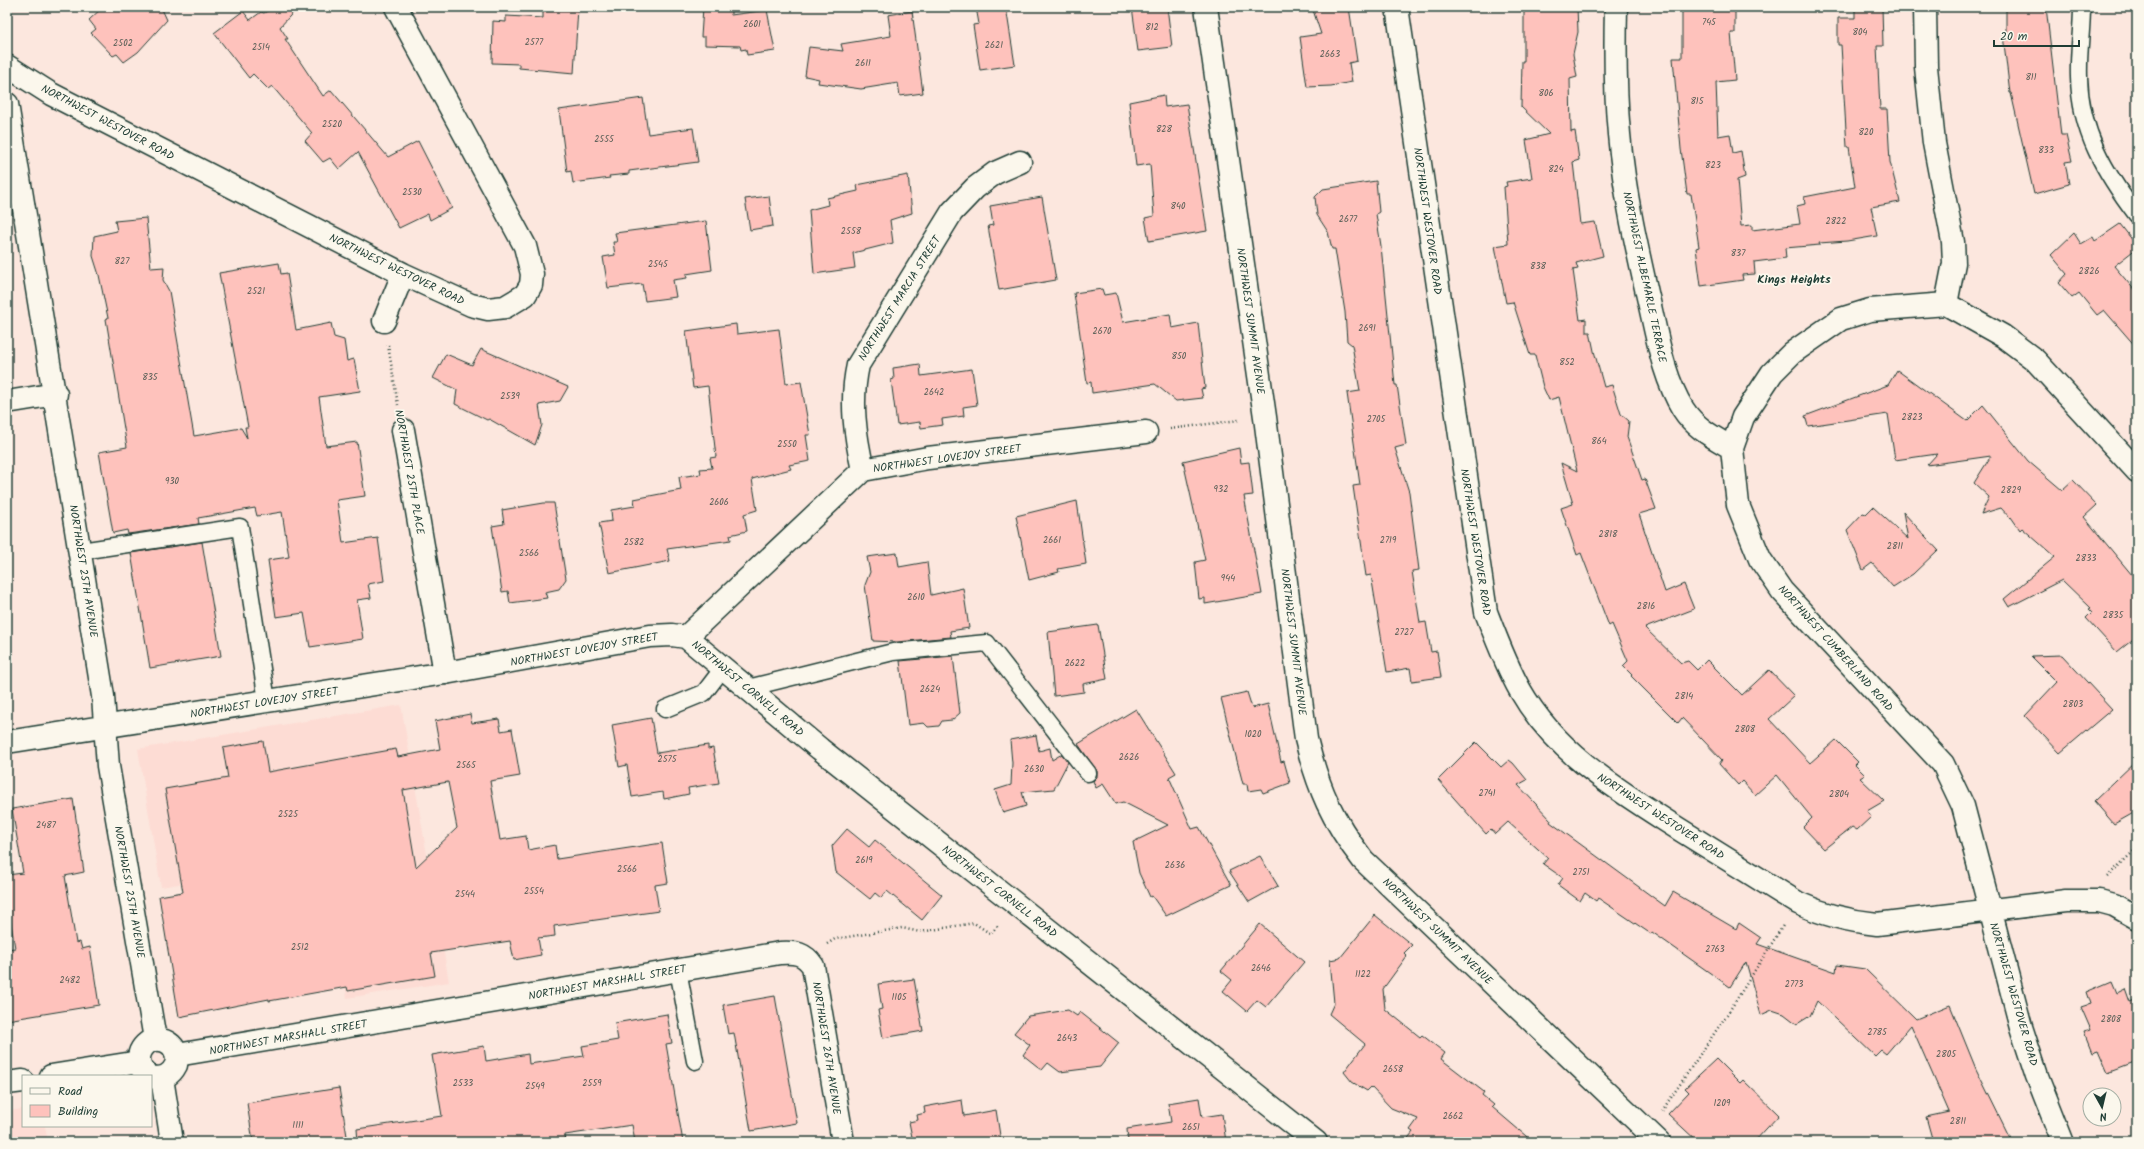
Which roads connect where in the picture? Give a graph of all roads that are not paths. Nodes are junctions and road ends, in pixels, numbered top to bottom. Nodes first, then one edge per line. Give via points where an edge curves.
1 (396, 7) edge
2 (1206, 7) edge
3 (1397, 7) edge
4 (1616, 7) edge
5 (1925, 7) edge
6 (2082, 7) edge
7 (7, 66) edge
8 (7, 104) edge
9 (1020, 162) dead end
10 (2137, 215) edge
11 (403, 274) junction
12 (1946, 304) junction
13 (384, 321) road end
14 (56, 394) junction
15 (7, 402) edge
16 (403, 430) road end
17 (1146, 432) road end
18 (1732, 448) junction
19 (863, 470) junction
20 (2137, 471) edge
21 (81, 551) junction
22 (686, 637) junction
23 (723, 668) junction
24 (445, 673) junction
25 (748, 688) junction
26 (268, 701) junction
27 (665, 709) dead end
28 (106, 726) junction
29 (7, 742) edge
30 (1088, 773) dead end
31 (1990, 911) junction
32 (2137, 918) edge
33 (806, 957) joint
34 (678, 970) junction
35 (155, 1040) junction
36 (177, 1055) junction
37 (695, 1062) dead end
38 (150, 1073) edge
39 (84, 1075) edge
40 (152, 1079) edge
41 (22, 1081) edge
42 (7, 1083) edge
43 (1654, 1136) edge
44 (172, 1142) edge
45 (843, 1142) edge
46 (1316, 1142) edge
47 (2063, 1142) edge

1 - 11 street, NORTHWEST WESTOVER ROAD via 525,246 532,274 531,285 525,295 505,307 488,309 471,305
2 - 43 street, NORTHWEST SUMMIT AVENUE via 1265,417 1306,739 1314,771 1335,821 1363,860
3 - 31 street, NORTHWEST WESTOVER ROAD via 1486,612 1520,691 1549,730 1575,758 1610,786 1798,903 1821,913 1877,924
4 - 18 street, NORTHWEST ALBEMARLE TERRACE via 1616,90 1624,179 1632,227 1664,367 1673,390 1694,424
5 - 12 street via 1926,67 1934,143 1953,242 1954,263
6 - 10 lane via 2079,76 2085,125 2097,156
7 - 11 street, NORTHWEST WESTOVER ROAD via 51,94
8 - 14 street, NORTHWEST 25TH AVENUE
9 - 19 street, NORTHWEST MARCIA STREET via 985,180 952,212 858,365 853,388 853,405
11 - 13 street
12 - 18 street, NORTHWEST CUMBERLAND ROAD via 1870,310 1841,319 1792,353 1772,373 1743,417
12 - 20 street via 2003,336 2035,360
14 - 15 street
14 - 21 street, NORTHWEST 25TH AVENUE
16 - 24 street, NORTHWEST 25TH PLACE
17 - 19 street, NORTHWEST LOVEJOY STREET via 928,458
18 - 31 street, NORTHWEST CUMBERLAND ROAD via 1738,505 1760,559 1782,591 1943,764 1963,806
19 - 22 street, NORTHWEST LOVEJOY STREET
21 - 26 lane via 240,527
21 - 28 street, NORTHWEST 25TH AVENUE
22 - 23 street, NORTHWEST CORNELL ROAD
22 - 24 street, NORTHWEST LOVEJOY STREET via 650,636
23 - 25 street, NORTHWEST CORNELL ROAD
23 - 27 lane via 704,693
24 - 26 street, NORTHWEST LOVEJOY STREET
25 - 30 lane via 893,652 987,643
25 - 46 street, NORTHWEST CORNELL ROAD via 820,749
26 - 28 street, NORTHWEST LOVEJOY STREET
28 - 29 street, NORTHWEST LOVEJOY STREET
28 - 35 street, NORTHWEST 25TH AVENUE via 108,766
31 - 32 street via 2066,901 2099,901 2114,905
31 - 47 street, NORTHWEST WESTOVER ROAD via 2021,1027
33 - 34 street, NORTHWEST MARSHALL STREET via 795,952 780,953
33 - 45 street, NORTHWEST 26TH AVENUE via 814,966
34 - 36 street, NORTHWEST MARSHALL STREET
34 - 37 lane
35 - 36 street via 170,1043
35 - 38 street via 142,1048
36 - 38 street via 174,1069
38 - 39 street
40 - 44 street
41 - 42 street

